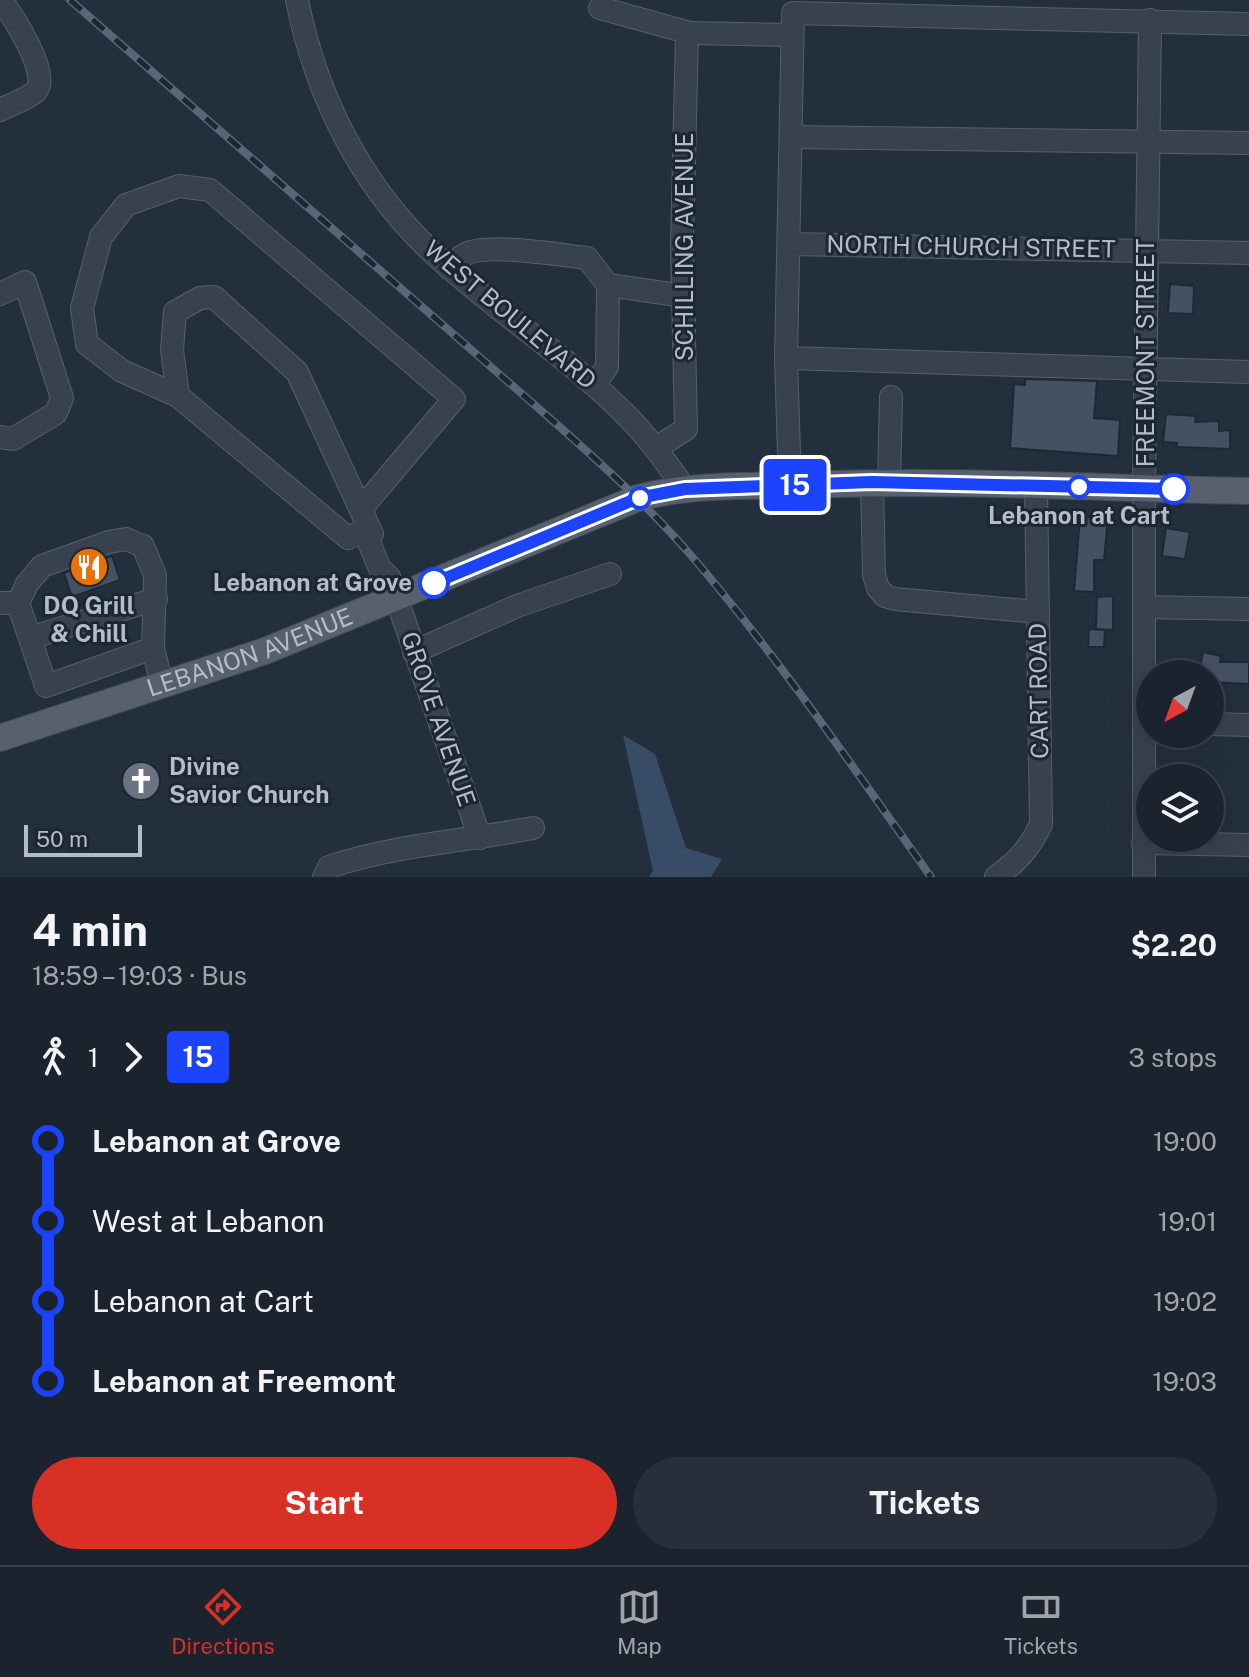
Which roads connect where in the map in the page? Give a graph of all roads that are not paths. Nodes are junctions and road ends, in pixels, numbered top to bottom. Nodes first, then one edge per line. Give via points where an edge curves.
1 (1, 0) edge
2 (297, 0) edge
3 (600, 8) dead end
4 (1150, 20) junction
5 (1249, 24) edge
6 (690, 33) junction
7 (792, 35) junction
8 (0, 110) edge
9 (791, 137) junction
10 (1148, 142) junction
11 (1249, 143) edge
12 (789, 244) junction
13 (1146, 251) junction
14 (1249, 253) edge
15 (449, 268) junction
16 (608, 285) junction
17 (0, 294) edge
18 (684, 296) junction
19 (786, 358) junction
20 (1145, 370) junction
21 (1249, 372) edge
22 (594, 385) junction
23 (178, 396) junction
24 (891, 397) dead end
25 (0, 437) edge
26 (656, 448) junction
27 (880, 482) junction
28 (790, 485) junction
29 (1036, 486) junction
30 (685, 489) junction
31 (1144, 489) junction
32 (1249, 491) edge
33 (367, 524) junction
34 (610, 574) dead end
35 (392, 588) junction
36 (156, 599) junction
37 (9, 603) edge
38 (1144, 607) junction
39 (1249, 609) edge
40 (1038, 612) junction
41 (30, 638) junction
42 (153, 648) junction
43 (414, 652) junction
44 (1145, 660) edge
45 (162, 685) junction
46 (1224, 724) edge
47 (1249, 725) edge
48 (0, 738) edge
49 (533, 828) dead end
50 (480, 838) junction
51 (1224, 845) edge
52 (1249, 845) edge
53 (1143, 852) edge
54 (324, 877) edge
55 (996, 877) edge
56 (1144, 877) edge

1 - 8 street via 37,64 41,83
2 - 15 street, WEST BOULEVARD via 320,81 346,139 385,200
3 - 6 street
4 - 5 street
4 - 7 street via 793,13
4 - 10 street, FREEMONT STREET
6 - 7 street
6 - 18 street, SCHILLING AVENUE
7 - 9 street
9 - 10 street
9 - 12 street
10 - 11 street
10 - 13 street, FREEMONT STREET
12 - 13 street, NORTH CHURCH STREET
12 - 19 street
13 - 14 street, NORTH CHURCH STREET
13 - 20 street, FREEMONT STREET
15 - 16 street via 465,254 480,250 542,253 587,258
15 - 22 street, WEST BOULEVARD
16 - 18 street
16 - 22 street via 607,367
17 - 25 street via 25,282 62,398 56,413 13,439
18 - 26 street, SCHILLING AVENUE via 686,429
19 - 20 street
19 - 28 street
20 - 21 street
20 - 31 street, FREEMONT STREET
22 - 26 street, WEST BOULEVARD
23 - 33 street via 348,538
23 - 33 street via 172,350 175,312 200,298 214,297 297,372
23 - 33 street via 122,371 87,344 82,308 101,237 126,205 179,186 210,190 454,399
24 - 27 street
26 - 30 street, WEST BOULEVARD
27 - 28 main road, LEBANON AVENUE
27 - 29 main road, LEBANON AVENUE
27 - 40 street via 874,575 885,596
28 - 30 main road, LEBANON AVENUE
29 - 31 main road, LEBANON AVENUE
29 - 40 street, CART ROAD
30 - 35 main road, LEBANON AVENUE via 638,498
31 - 32 main road, LEBANON AVENUE
31 - 38 street, FREEMONT STREET
33 - 35 street, GROVE AVENUE via 382,536 394,567
34 - 43 street via 517,606
35 - 43 street, GROVE AVENUE
35 - 45 main road, LEBANON AVENUE via 265,651
36 - 37 street via 155,575 143,546 126,539 42,566
36 - 41 street
36 - 42 street
37 - 41 street
38 - 39 street
38 - 44 street, FREEMONT STREET
40 - 55 street, CART ROAD via 1041,824 1031,845
41 - 42 street via 46,686
42 - 45 street
43 - 50 street, GROVE AVENUE
45 - 48 main road, LEBANON AVENUE
46 - 47 street
49 - 50 street
50 - 54 street via 364,855 329,867
51 - 52 street
53 - 56 street, FREEMONT STREET

